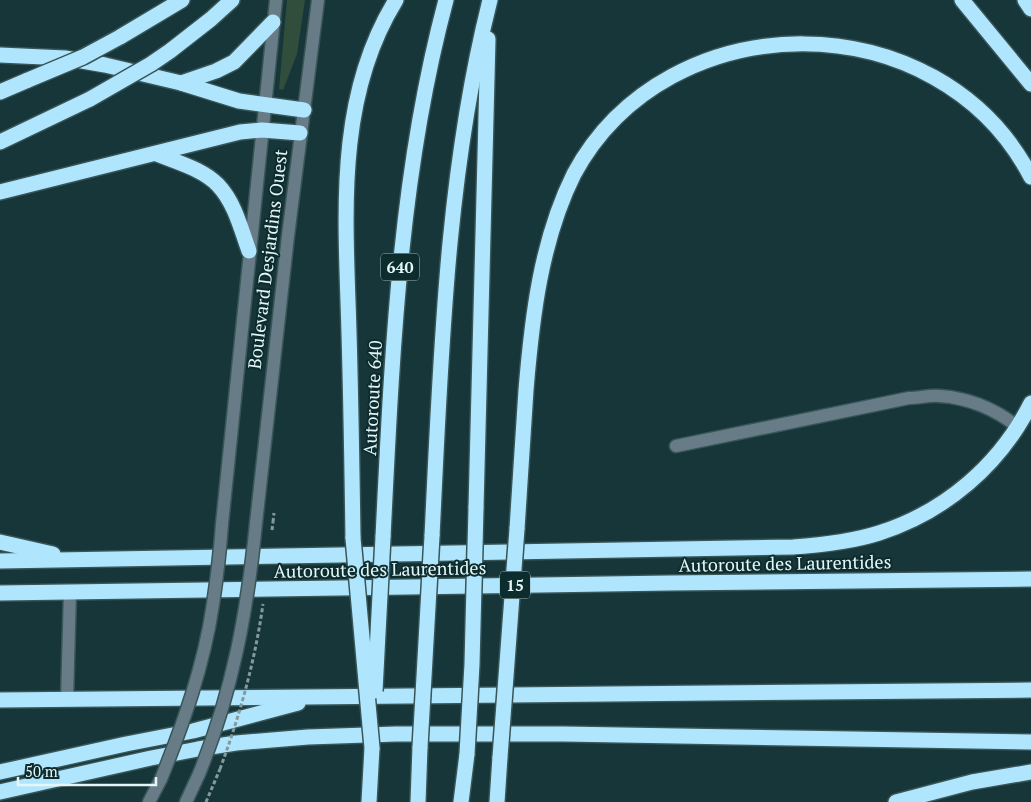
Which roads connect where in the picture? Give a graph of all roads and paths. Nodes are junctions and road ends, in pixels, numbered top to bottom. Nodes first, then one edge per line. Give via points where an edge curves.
1 (182, 0) edge
2 (232, 0) edge
3 (276, 0) edge
4 (318, 0) edge
5 (396, 0) edge
6 (446, 0) edge
7 (962, 0) edge
8 (1025, 0) edge
9 (490, 1) edge
10 (1031, 9) edge
11 (273, 22) junction
12 (0, 55) edge
13 (182, 83) junction
14 (1031, 84) edge
15 (0, 92) edge
16 (264, 106) junction
17 (304, 110) junction
18 (262, 130) junction
19 (300, 133) junction
20 (0, 142) edge
21 (157, 154) junction
22 (1031, 177) edge
23 (0, 192) edge
24 (249, 251) junction
25 (1031, 403) edge
26 (1018, 427) junction
27 (676, 446) dead end
28 (275, 504) dead end
29 (274, 522) dead end
30 (0, 542) edge
31 (76, 559) junction
32 (0, 561) edge
33 (1031, 580) edge
34 (70, 592) junction
35 (0, 594) edge
36 (1031, 690) edge
37 (323, 697) junction
38 (67, 699) junction
39 (0, 700) edge
40 (1031, 742) edge
41 (372, 748) junction
42 (220, 770) dead end
43 (0, 772) edge
44 (1031, 772) edge
45 (0, 792) edge
46 (149, 802) edge
47 (186, 802) edge
48 (206, 802) edge
49 (369, 802) edge
50 (418, 802) edge
51 (461, 802) edge
52 (497, 802) edge
53 (896, 802) edge

1 - 15 highway, bridge via 84,57
2 - 20 highway, bridge via 170,51 128,78
3 - 11 street, Boulevard Desjardins Ouest
4 - 17 street, Boulevard Desjardins Ouest
5 - 41 highway, bridge via 385,17 365,65 352,118 347,165 353,538
6 - 41 highway, Autoroute 640 / 640, bridge via 421,112 404,228 394,339
7 - 14 highway
8 - 10 highway
9 - 50 highway, bridge via 468,100 450,237 441,344
9 - 51 highway, bridge via 470,692
11 - 13 highway via 234,62
11 - 16 street, Boulevard Desjardins Ouest
12 - 13 highway via 65,58
13 - 16 highway via 239,102
16 - 17 highway
16 - 18 street, Boulevard Desjardins Ouest
17 - 19 street, Boulevard Desjardins Ouest
18 - 19 highway
18 - 21 highway via 240,132
18 - 24 street, Boulevard Desjardins Ouest
19 - 47 street, Boulevard Desjardins Ouest, bridge via 248,594 238,653 221,713
21 - 23 highway
21 - 24 highway via 218,184 232,206
22 - 52 highway, bridge via 1004,135 963,92 891,52 829,38 768,38 729,46 697,58 647,87 613,118 588,150 566,191 542,273 532,332 523,434
24 - 46 street, Boulevard Desjardins Ouest, bridge via 213,605 190,703
25 - 26 highway
26 - 27 street via 983,406 938,396 908,398
26 - 31 highway via 979,474 944,502 879,534 841,543 793,548
28 - 29 path
30 - 31 highway
31 - 32 highway
33 - 34 highway, Autoroute des Laurentides / 15
34 - 35 highway, Autoroute des Laurentides / 15
34 - 38 street
36 - 37 highway
37 - 38 highway
37 - 43 highway via 193,731
38 - 39 highway
40 - 45 highway via 564,734 308,737 189,751
41 - 49 highway, Autoroute 640 / 640
42 - 48 path
44 - 53 highway via 972,782

